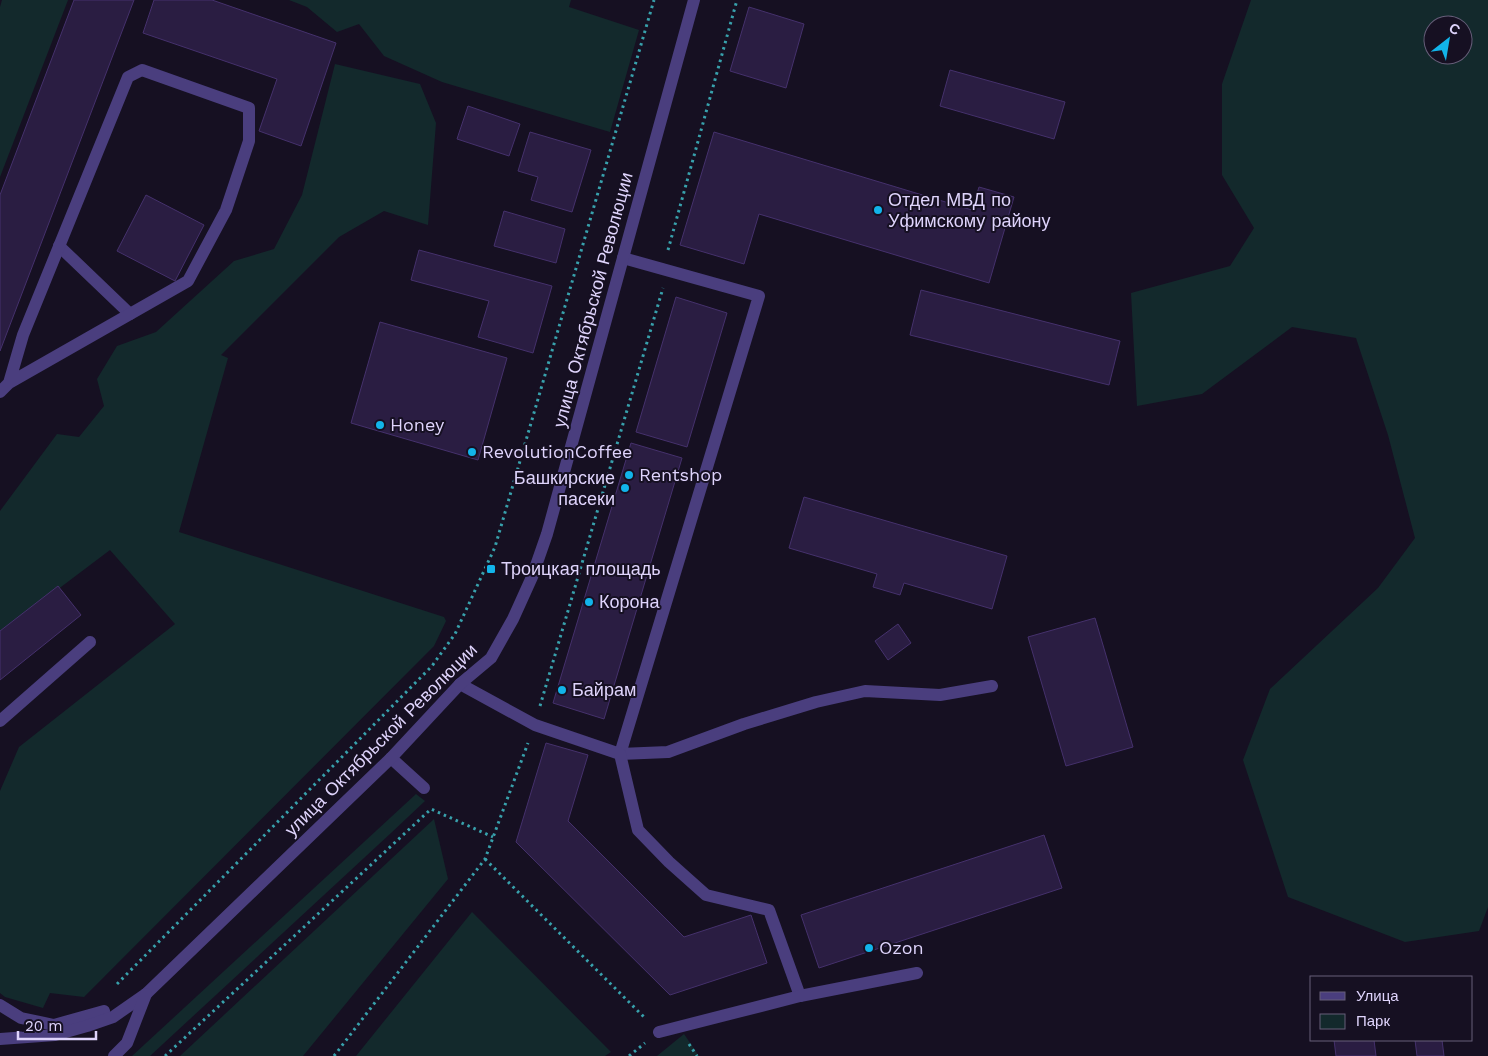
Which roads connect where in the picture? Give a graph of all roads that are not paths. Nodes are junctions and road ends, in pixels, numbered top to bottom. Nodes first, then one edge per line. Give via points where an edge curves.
1 (694, 0) edge
2 (59, 246) junction
3 (623, 258) junction
4 (130, 314) junction
5 (5, 387) edge
6 (90, 642) dead end
7 (460, 684) junction
8 (992, 686) dead end
9 (0, 721) edge
10 (620, 754) junction
11 (391, 758) junction
12 (424, 788) dead end
13 (917, 973) dead end
14 (146, 994) junction
15 (800, 996) junction
16 (0, 1005) edge
17 (659, 1032) road end
18 (0, 1039) edge
19 (114, 1056) edge

1 - 3 street, улица Октябрьской Революции
2 - 4 street
2 - 4 street via 128,77 142,70 249,108 249,141 226,210 188,282
2 - 5 street
3 - 7 street, улица Октябрьской Революции via 547,534 532,577 492,658
3 - 10 street via 759,296
4 - 5 street
6 - 9 street
7 - 10 street via 535,725
7 - 11 street, улица Октябрьской Революции
8 - 10 street via 940,695 865,691 798,707 668,752
10 - 15 street via 638,830 706,895 769,910
11 - 12 street
11 - 14 street, улица Октябрьской Революции
13 - 15 street
14 - 16 street via 106,1011 54,1025 21,1018
14 - 18 street via 112,1017 87,1026 55,1035
14 - 19 street via 127,1043
15 - 17 street

